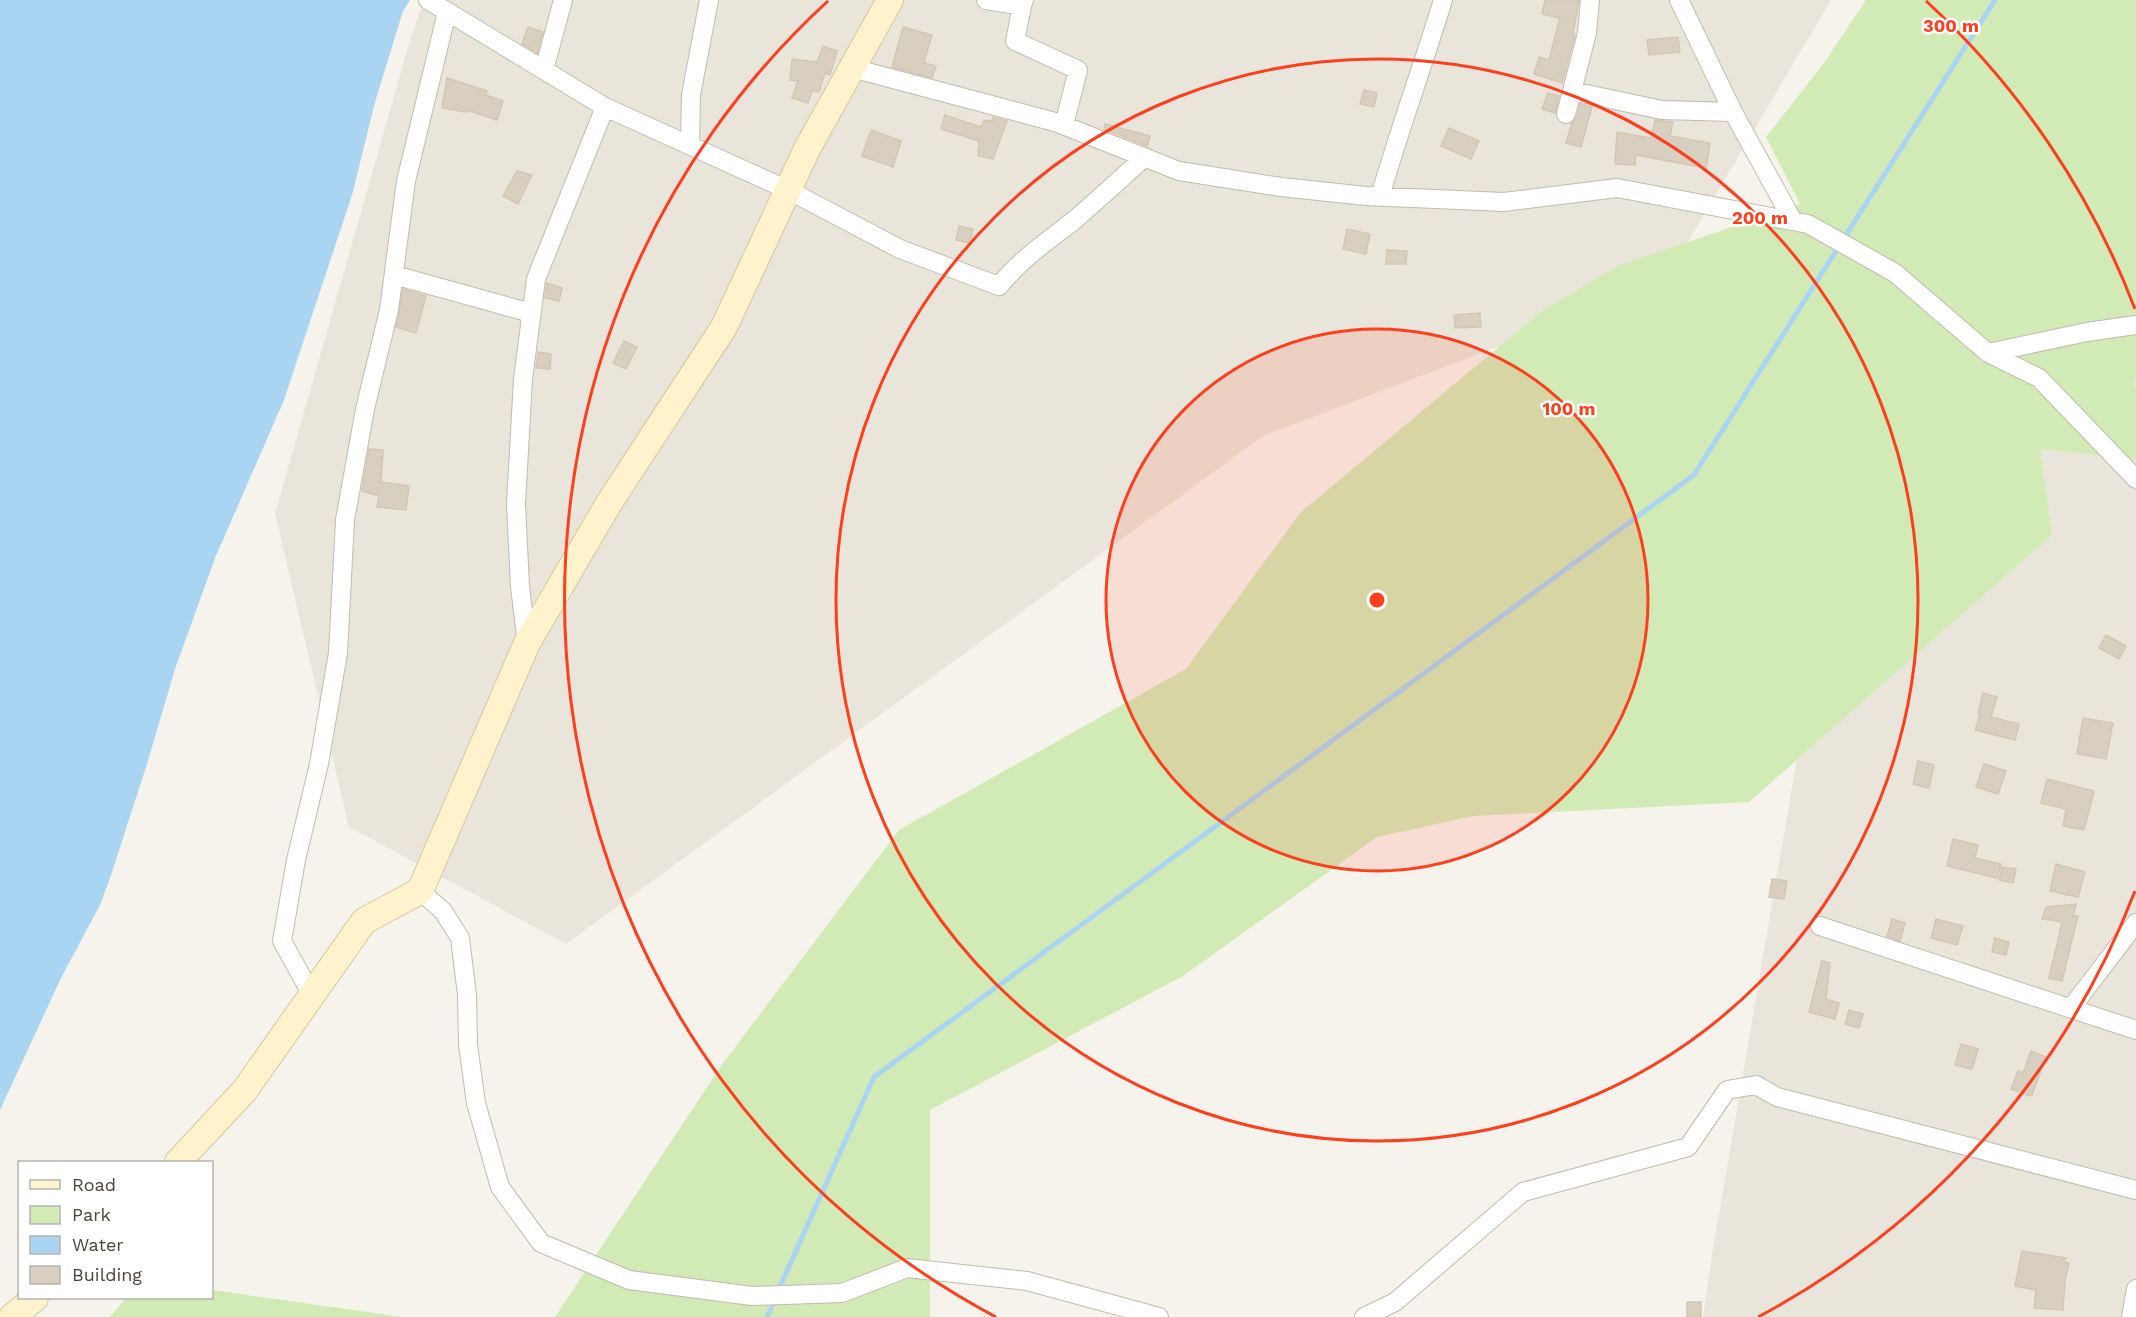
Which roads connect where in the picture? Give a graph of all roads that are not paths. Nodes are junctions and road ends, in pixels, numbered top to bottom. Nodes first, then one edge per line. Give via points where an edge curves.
1 (428, 0) edge
2 (563, 0) edge
3 (709, 0) edge
4 (890, 0) edge
5 (986, 0) edge
6 (1443, 0) edge
7 (1590, 0) edge
8 (1679, 0) edge
9 (1023, 3) edge
10 (447, 12) junction
11 (852, 68) junction
12 (544, 70) junction
13 (1572, 91) junction
14 (605, 107) junction
15 (1732, 112) junction
16 (1566, 114) dead end
17 (1064, 125) junction
18 (690, 145) junction
19 (1146, 157) junction
20 (788, 190) junction
21 (1380, 196) junction
22 (1793, 221) junction
23 (394, 275) junction
24 (531, 312) junction
25 (2136, 325) edge
26 (1988, 353) junction
27 (2136, 479) edge
28 (527, 643) junction
29 (420, 891) junction
30 (2136, 923) edge
31 (1820, 926) dead end
32 (312, 995) junction
33 (2071, 1008) junction
34 (2136, 1030) edge
35 (179, 1161) edge
36 (2136, 1190) edge
37 (2136, 1289) edge
38 (34, 1299) edge
39 (12, 1317) edge
40 (1160, 1317) edge
41 (1364, 1317) edge
42 (2131, 1317) edge

1 - 10 street
2 - 12 street
3 - 18 street via 691,95
4 - 11 street
5 - 9 street
6 - 21 street
7 - 13 street via 1587,33
8 - 15 street
9 - 17 street via 1014,41 1078,70
10 - 12 street
10 - 23 street via 406,181
11 - 17 street
11 - 20 street
12 - 14 street
13 - 15 street via 1662,110
13 - 16 street
14 - 18 street
14 - 24 street via 536,279
15 - 22 street
17 - 19 street
18 - 20 street
19 - 20 street via 1011,271 999,286 900,249
19 - 21 street via 1179,171 1281,187
20 - 28 street via 724,327 609,503
21 - 22 street via 1504,202 1617,188
22 - 26 street via 1808,224 1895,273
23 - 24 street
23 - 32 street via 345,520 336,664 282,941
24 - 28 street via 516,504
25 - 26 street
26 - 27 street via 2039,378
28 - 29 street
29 - 32 street via 364,921
29 - 40 street via 443,912 460,938 476,1103 500,1187 541,1243 629,1280 752,1296 842,1293 908,1268 1027,1281
30 - 33 street
31 - 33 street
32 - 35 street via 245,1090
33 - 34 street
36 - 41 street via 1777,1097 1756,1085 1727,1090 1688,1147 1523,1192 1395,1302
37 - 42 street
38 - 39 street

